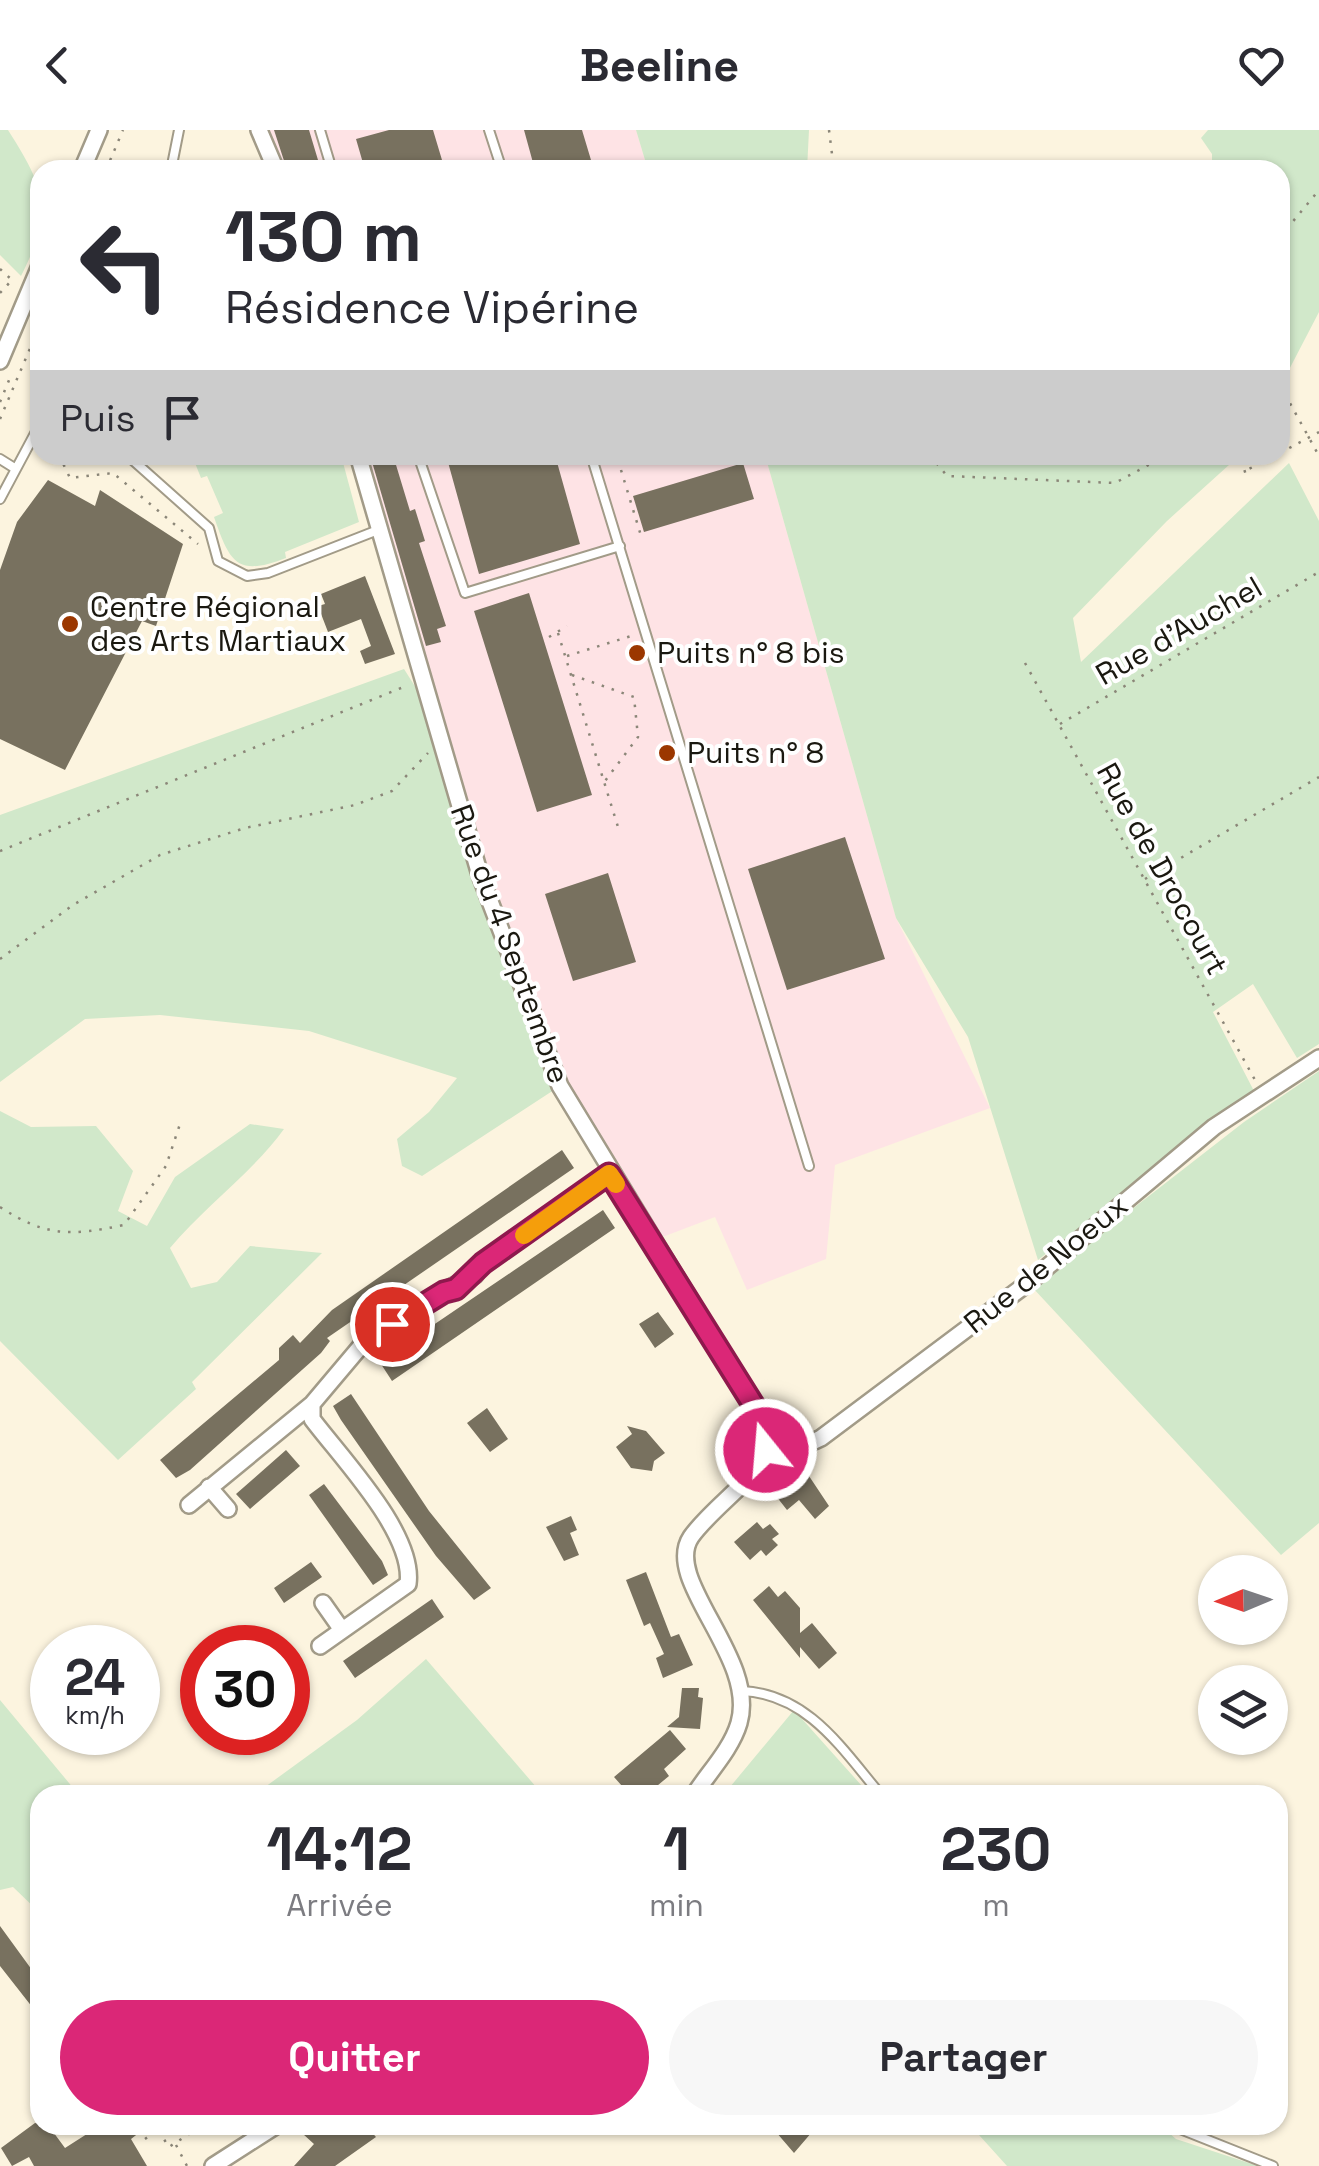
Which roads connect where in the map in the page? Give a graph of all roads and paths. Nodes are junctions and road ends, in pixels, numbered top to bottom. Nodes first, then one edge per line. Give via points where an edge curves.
1 (99, 130) edge
2 (123, 130) edge
3 (180, 130) edge
4 (258, 130) edge
5 (320, 130) edge
6 (489, 130) edge
7 (829, 130) edge
8 (86, 160) edge
9 (110, 160) edge
10 (173, 160) edge
11 (272, 160) edge
12 (329, 160) edge
13 (499, 160) edge
14 (833, 160) edge
15 (1319, 190) edge
16 (1290, 225) edge
17 (0, 269) edge
18 (30, 290) edge
19 (0, 293) edge
20 (30, 349) edge
21 (0, 360) edge
22 (1290, 403) edge
23 (0, 420) edge
24 (1319, 432) edge
25 (1309, 438) junction
26 (30, 443) edge
27 (1290, 448) edge
28 (1319, 456) edge
29 (0, 458) edge
30 (64, 465) edge
31 (138, 465) edge
32 (361, 465) edge
33 (421, 465) edge
34 (594, 465) edge
35 (938, 465) edge
36 (1148, 465) edge
37 (1257, 465) edge
38 (16, 469) junction
39 (621, 470) dead end
40 (1246, 471) dead end
41 (0, 499) edge
42 (380, 529) junction
43 (642, 540) dead end
44 (620, 546) junction
45 (218, 561) junction
46 (1319, 572) edge
47 (567, 626) dead end
48 (558, 634) junction
49 (639, 634) dead end
50 (549, 637) dead end
51 (565, 656) junction
52 (1025, 663) dead end
53 (571, 675) junction
54 (421, 680) junction
55 (1058, 725) junction
56 (440, 741) junction
57 (1319, 777) edge
58 (604, 782) junction
59 (618, 827) dead end
60 (0, 852) edge
61 (1144, 880) junction
62 (0, 959) edge
63 (1319, 1058) edge
64 (1262, 1095) junction
65 (180, 1124) dead end
66 (809, 1166) dead end
67 (609, 1174) junction
68 (0, 1207) edge
69 (312, 1404) junction
70 (766, 1450) junction
71 (209, 1486) junction
72 (189, 1506) dead end
73 (228, 1509) dead end
74 (323, 1603) dead end
75 (342, 1630) junction
76 (320, 1646) dead end
77 (742, 1691) junction
78 (700, 1785) edge
79 (873, 1785) edge
80 (151, 2135) edge
81 (161, 2135) edge
82 (187, 2135) edge
83 (260, 2135) edge
84 (1195, 2135) edge
85 (146, 2139) dead end
86 (175, 2143) junction
87 (187, 2166) edge
88 (214, 2166) edge
89 (1273, 2166) edge

1 - 8 street
2 - 9 path
3 - 10 lane
4 - 11 street
5 - 12 lane
6 - 13 lane
7 - 14 path
15 - 16 path
17 - 19 path via 12,280
18 - 21 street
20 - 23 path
22 - 25 path
24 - 25 path
25 - 27 path
25 - 28 path
26 - 38 lane
29 - 38 lane
30 - 45 path via 70,478 113,473
31 - 45 lane via 209,528
32 - 42 street, Rue du 4 Septembre
33 - 44 lane via 466,593
34 - 44 lane
35 - 36 path via 947,476 1069,484 1115,483
37 - 40 path
38 - 41 lane
39 - 43 path
42 - 45 lane via 268,573 247,576
42 - 54 street, Rue du 4 Septembre
44 - 66 lane
46 - 55 path, Rue d'Auchel
47 - 48 path
48 - 50 path
48 - 51 path
49 - 51 path
51 - 53 path
52 - 55 path, Rue de Drocourt
53 - 58 path
53 - 58 path via 634,697 638,738
54 - 56 street, Rue du 4 Septembre
54 - 60 path
55 - 61 path, Rue de Drocourt
56 - 62 path via 392,791 160,855
56 - 67 street, Rue du 4 Septembre via 518,982 560,1086
57 - 61 path
58 - 59 path
61 - 64 path, Rue de Drocourt
63 - 64 street, Rue de Noeux
64 - 70 street, Rue de Noeux via 821,1438 793,1451
65 - 68 path via 166,1166 124,1225 79,1235 33,1228
67 - 69 street via 456,1289 366,1340
67 - 70 street, Rue du 4 Septembre via 766,1425
69 - 71 street
69 - 75 street via 312,1420 394,1530 410,1566 408,1584
70 - 77 street via 734,1497 689,1539 685,1570 734,1661
71 - 72 street
71 - 73 street
74 - 75 street
75 - 76 street
77 - 78 street via 739,1724
77 - 79 lane via 786,1699 807,1712
80 - 85 path
81 - 86 path via 169,2147
82 - 86 path
83 - 88 street
84 - 89 lane
86 - 87 path

